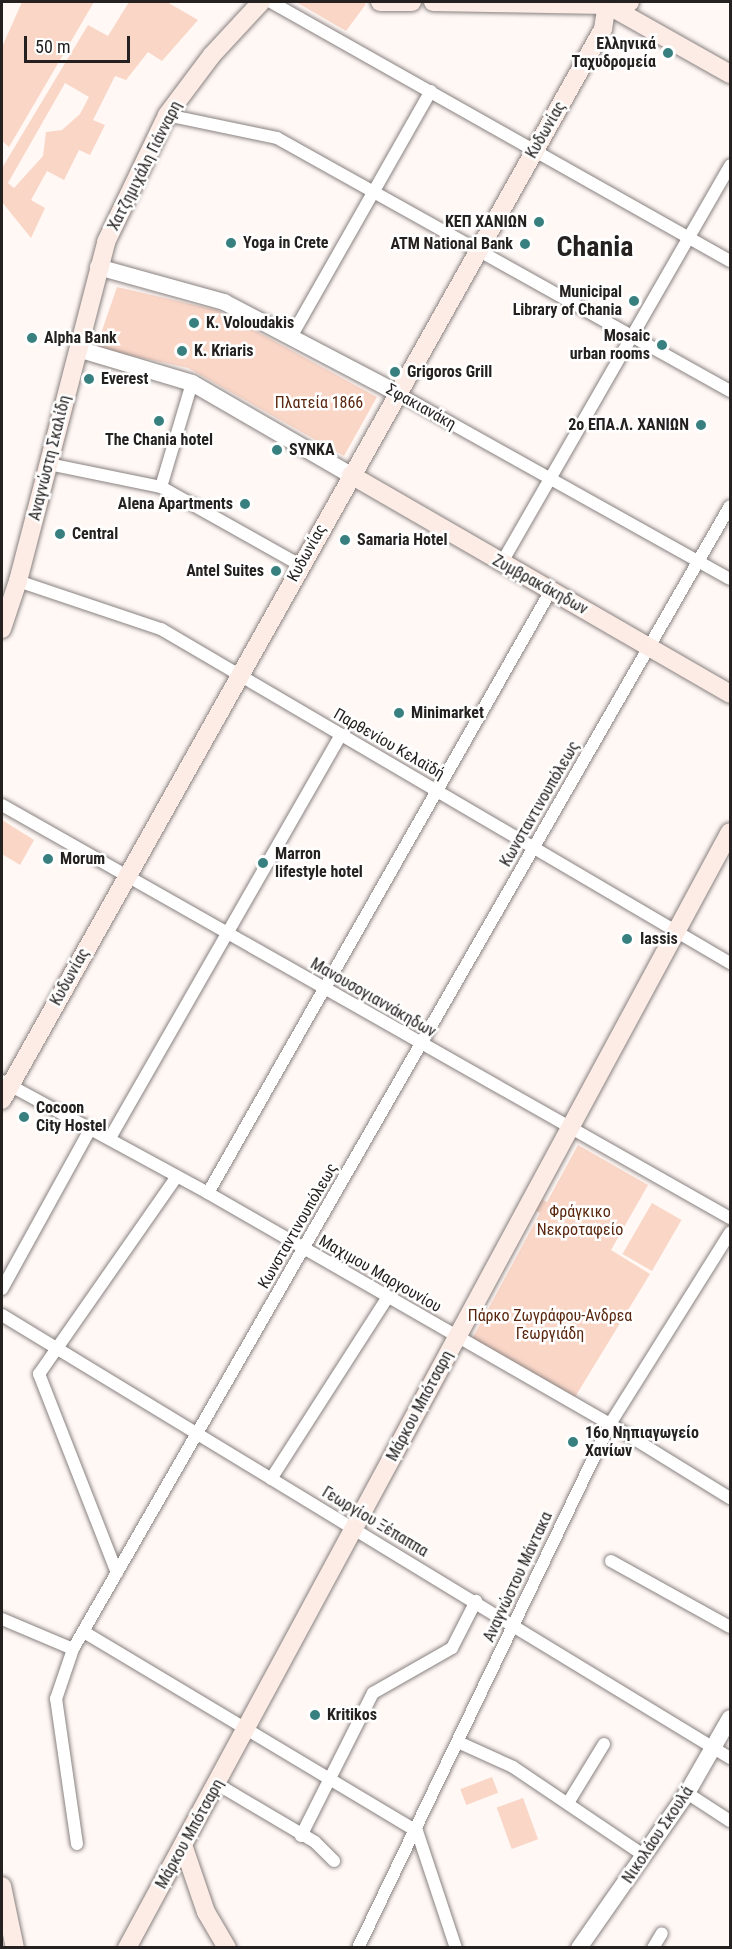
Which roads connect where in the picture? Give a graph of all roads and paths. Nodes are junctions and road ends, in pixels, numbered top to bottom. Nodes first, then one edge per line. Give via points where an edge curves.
1 (261, 2) edge
2 (271, 2) edge
3 (380, 2) edge
4 (412, 2) edge
5 (433, 2) edge
6 (630, 2) edge
7 (605, 3) edge
8 (730, 75) edge
9 (431, 91) junction
10 (167, 115) junction
11 (534, 150) junction
12 (730, 165) edge
13 (375, 190) junction
14 (687, 237) junction
15 (479, 249) junction
16 (730, 261) edge
17 (98, 267) junction
18 (93, 286) joint
19 (630, 335) junction
20 (291, 338) junction
21 (78, 350) junction
22 (192, 383) junction
23 (730, 391) edge
24 (397, 393) junction
25 (49, 464) junction
26 (351, 475) junction
27 (549, 478) junction
28 (161, 487) junction
29 (730, 506) edge
30 (698, 562) junction
31 (501, 564) junction
32 (300, 565) junction
33 (730, 579) edge
34 (18, 581) junction
35 (550, 592) junction
36 (2, 629) edge
37 (650, 646) junction
38 (239, 674) junction
39 (730, 694) edge
40 (341, 735) junction
41 (437, 790) junction
42 (2, 805) edge
43 (730, 832) edge
44 (535, 847) junction
45 (127, 876) junction
46 (676, 931) junction
47 (227, 934) junction
48 (730, 963) edge
49 (324, 989) junction
50 (421, 1045) junction
51 (4, 1088) edge
52 (91, 1128) junction
53 (568, 1130) junction
54 (110, 1138) junction
55 (177, 1176) junction
56 (207, 1193) junction
57 (730, 1218) edge
58 (730, 1233) edge
59 (304, 1249) junction
60 (2, 1289) edge
61 (387, 1298) junction
62 (2, 1315) edge
63 (457, 1337) junction
64 (55, 1349) junction
65 (610, 1424) junction
66 (197, 1435) junction
67 (271, 1479) junction
68 (730, 1498) edge
69 (354, 1530) junction
70 (611, 1561) dead end
71 (117, 1573) junction
72 (476, 1601) junction
73 (2, 1619) edge
74 (514, 1623) junction
75 (730, 1627) edge
76 (84, 1632) junction
77 (73, 1649) junction
78 (730, 1718) edge
79 (246, 1730) junction
80 (458, 1742) junction
81 (604, 1744) dead end
82 (715, 1749) junction
83 (730, 1758) edge
84 (329, 1779) junction
85 (217, 1784) junction
86 (687, 1793) junction
87 (567, 1803) junction
88 (730, 1821) edge
89 (417, 1831) junction
90 (301, 1836) junction
91 (77, 1844) dead end
92 (183, 1845) junction
93 (645, 1856) junction
94 (334, 1861) dead end
95 (2, 1886) edge
96 (662, 1934) dead end
97 (15, 1947) edge
98 (127, 1947) edge
99 (226, 1947) edge
100 (358, 1947) edge
101 (456, 1947) edge
102 (579, 1947) edge
103 (653, 1947) edge

1 - 10 main road, Χατζημιχάλη Γιάνναρη via 212,55
2 - 9 street
3 - 4 main road
5 - 7 main road
6 - 7 main road
7 - 8 main road
7 - 11 main road, Κυδωνίας via 603,29
9 - 11 street
9 - 13 street
10 - 13 street via 277,138
10 - 17 main road, Χατζημιχάλη Γιάνναρη
11 - 14 street
11 - 15 main road, Κυδωνίας
12 - 14 street
13 - 15 street
13 - 20 street
14 - 16 street
14 - 19 street
15 - 19 street
15 - 24 main road, Κυδωνίας
17 - 18 main road, Χατζημιχάλη Γιάνναρη
17 - 20 street, Σφακιανάκη via 224,302
18 - 21 main road, Αναγνώστη Σκαλίδη
19 - 23 street
19 - 27 street
20 - 24 street, Σφακιανάκη
21 - 22 street
21 - 25 main road, Αναγνώστη Σκαλίδη
22 - 26 street
22 - 28 street
24 - 26 main road, Κυδωνίας
24 - 27 street, Σφακιανάκη
25 - 28 street
25 - 34 main road, Αναγνώστη Σκαλίδη
26 - 31 main road, Ζυμβρακάκηδων
26 - 32 main road, Κυδωνίας
27 - 30 street, Σφακιανάκη
27 - 31 street
28 - 32 street
29 - 30 street, Κωνσταντινουπόλεως
30 - 33 street, Σφακιανάκη
30 - 37 street, Κωνσταντινουπόλεως
31 - 35 main road, Ζυμβρακάκηδων
32 - 38 main road, Κυδωνίας
34 - 36 main road, Αναγνώστη Σκαλίδη
34 - 38 street, Παρθενίου Κελαϊδή via 161,630
35 - 37 main road, Ζυμβρακάκηδων
35 - 41 street
37 - 39 main road, Ζυμβρακάκηδων
37 - 44 street, Κωνσταντινουπόλεως
38 - 40 street, Παρθενίου Κελαϊδή
38 - 45 main road, Κυδωνίας
40 - 41 street, Παρθενίου Κελαϊδή
40 - 47 street
41 - 44 street, Παρθενίου Κελαϊδή
41 - 49 street
42 - 45 street, Μανουσογιαννάκηδων
43 - 46 main road, Μάρκου Μπότσαρη
44 - 46 street, Παρθενίου Κελαϊδή
44 - 50 street, Κωνσταντινουπόλεως
45 - 47 street, Μανουσογιαννάκηδων
45 - 51 main road, Κυδωνίας
46 - 48 street, Παρθενίου Κελαϊδή
46 - 53 main road, Μάρκου Μπότσαρη
47 - 49 street, Μανουσογιαννάκηδων
47 - 54 street
49 - 50 street, Μανουσογιαννάκηδων
49 - 56 street
50 - 53 street, Μανουσογιαννάκηδων
50 - 59 street, Κωνσταντινουπόλεως
51 - 52 street, Μαχιμου Mαργουνίου
52 - 54 street, Μαχιμου Mαργουνίου
52 - 60 street
53 - 57 street, Μανουσογιαννάκηδων
53 - 63 main road, Μάρκου Μπότσαρη
54 - 55 street, Μαχιμου Mαργουνίου
55 - 56 street, Μαχιμου Mαργουνίου
55 - 64 street
56 - 59 street, Μαχιμου Mαργουνίου
58 - 65 street, Αναγνώστου Μάντακα
59 - 61 street, Μαχιμου Mαργουνίου
59 - 66 street, Κωνσταντινουπόλεως
61 - 63 street, Μαχιμου Mαργουνίου
61 - 67 street
62 - 64 street, Γεωργίου Ξέπαππα
63 - 65 street, Μαχιμου Mαργουνίου
63 - 69 main road, Μάρκου Μπότσαρη
64 - 66 street, Γεωργίου Ξέπαππα
64 - 71 street via 39,1374
65 - 68 street, Μαχιμου Mαργουνίου
65 - 74 street, Αναγνώστου Μάντακα
66 - 67 street, Γεωργίου Ξέπαππα
66 - 71 street, Κωνσταντινουπόλεως
67 - 69 street, Γεωργίου Ξέπαππα
69 - 72 street, Γεωργίου Ξέπαππα
69 - 79 main road, Μάρκου Μπότσαρη
70 - 75 street
71 - 76 street, Κωνσταντινουπόλεως
72 - 74 street, Γεωργίου Ξέπαππα
72 - 84 street via 452,1648 373,1693
73 - 77 street
74 - 80 street, Αναγνώστου Μάντακα
74 - 82 street, Γεωργίου Ξέπαππα
76 - 77 street, Κωνσταντινουπόλεως
76 - 79 street
77 - 91 street, Κωνσταντινουπόλεως via 56,1700
78 - 82 street, Νικολάου Σκουλά
79 - 84 street
79 - 85 main road, Μάρκου Μπότσαρη
80 - 87 street via 513,1767
80 - 89 street, Αναγνώστου Μάντακα
81 - 87 street
82 - 83 street, Γεωργίου Ξέπαππα
82 - 86 street, Νικολάου Σκουλά
84 - 89 street
84 - 90 street
85 - 90 street via 267,1810 279,1823
85 - 92 main road, Μάρκου Μπότσαρη
86 - 88 street
86 - 93 street, Νικολάου Σκουλά
87 - 93 street
89 - 100 street, Αναγνώστου Μάντακα
89 - 101 street
90 - 94 street via 323,1848
92 - 98 main road, Μάρκου Μπότσαρη
92 - 99 main road via 206,1912
93 - 102 street, Νικολάου Σκουλά
95 - 97 main road
96 - 103 street

